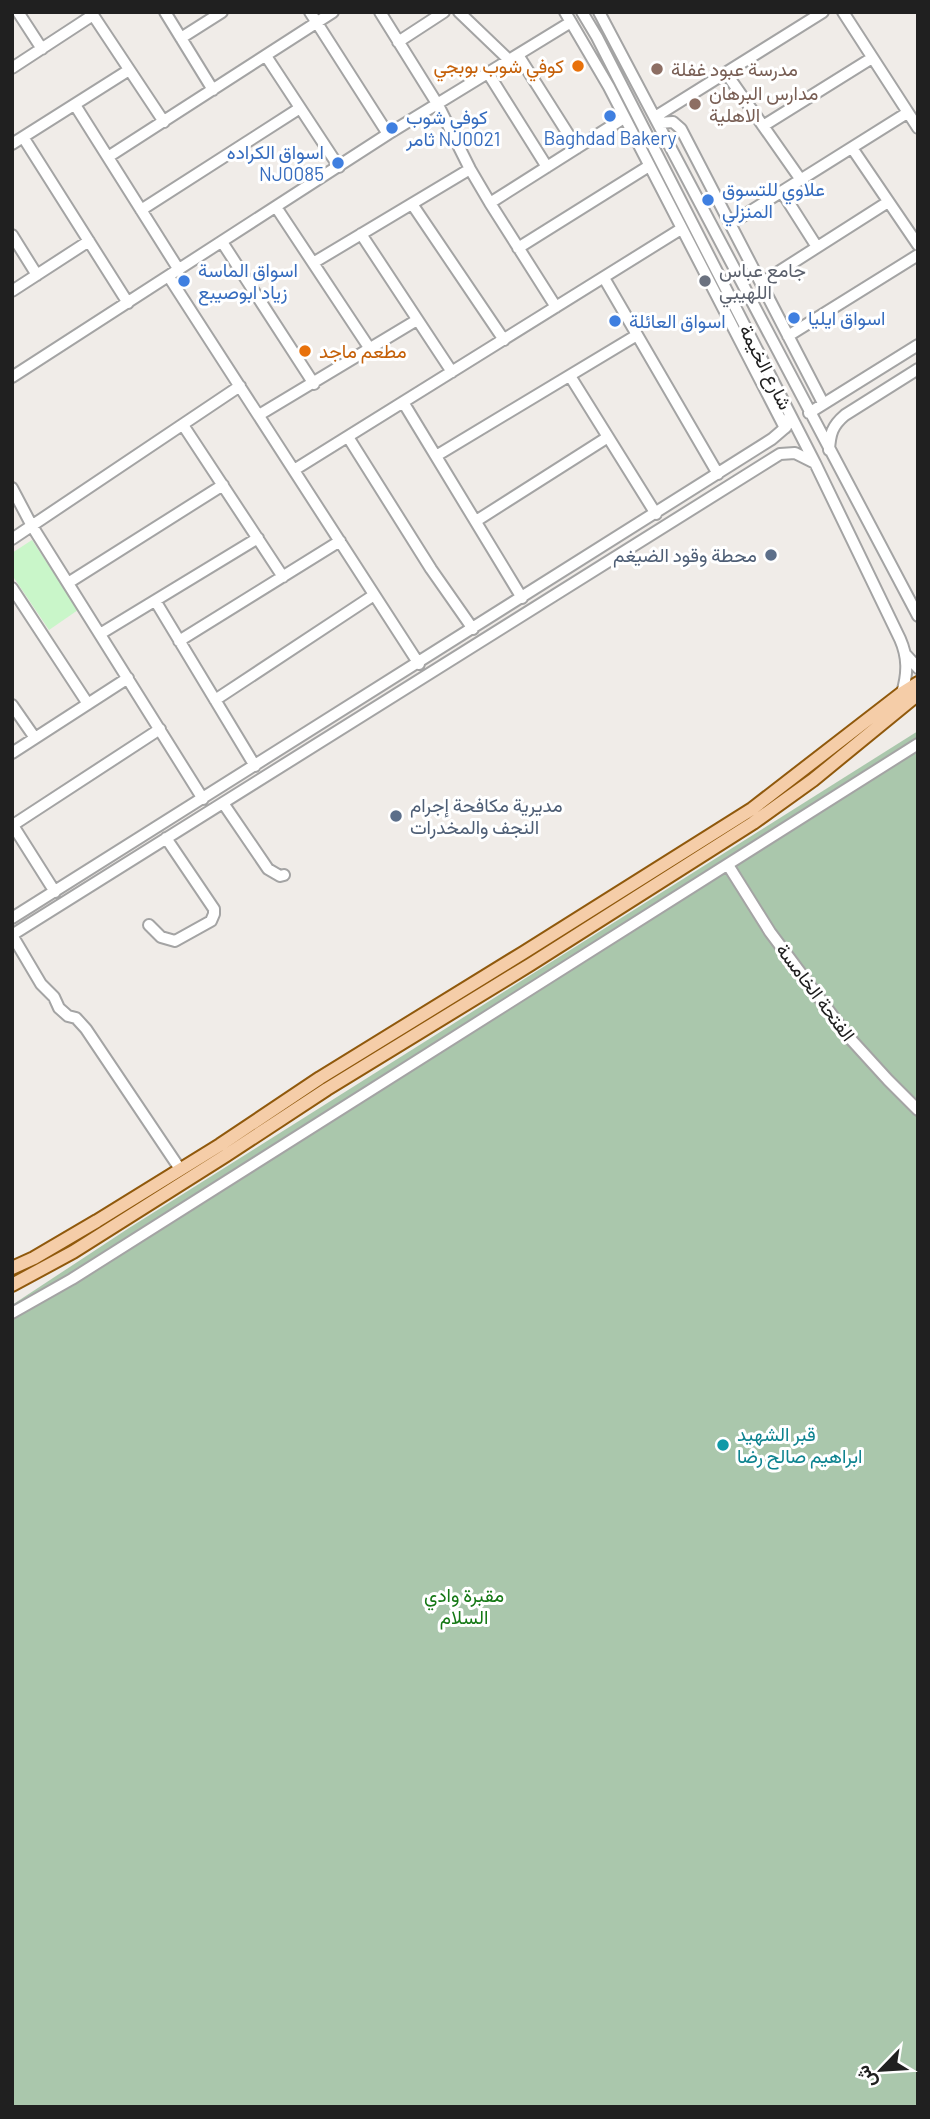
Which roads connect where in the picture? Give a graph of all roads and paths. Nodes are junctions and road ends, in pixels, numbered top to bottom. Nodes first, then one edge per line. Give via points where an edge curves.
1 (18, 12) edge
2 (165, 12) edge
3 (222, 12) edge
4 (310, 12) edge
5 (333, 12) edge
6 (380, 12) edge
7 (444, 12) edge
8 (459, 12) edge
9 (582, 12) edge
10 (599, 12) edge
11 (823, 12) edge
12 (843, 12) edge
13 (92, 14) edge
14 (568, 17) edge
15 (317, 23) junction
16 (181, 38) junction
17 (398, 42) junction
18 (42, 49) junction
19 (266, 56) junction
20 (514, 58) junction
21 (872, 58) junction
22 (12, 68) edge
23 (130, 70) junction
24 (488, 73) junction
25 (726, 73) junction
26 (620, 82) junction
27 (609, 88) junction
28 (213, 90) junction
29 (75, 105) junction
30 (438, 105) junction
31 (300, 108) junction
32 (907, 113) junction
33 (624, 118) junction
34 (656, 120) junction
35 (164, 122) junction
36 (763, 126) junction
37 (918, 128) edge
38 (388, 134) junction
39 (23, 136) junction
40 (12, 144) edge
41 (653, 146) junction
42 (670, 146) junction
43 (577, 148) junction
44 (852, 148) junction
45 (108, 158) junction
46 (649, 166) junction
47 (338, 167) junction
48 (547, 167) junction
49 (470, 169) junction
50 (801, 180) junction
51 (782, 192) junction
52 (697, 198) junction
53 (888, 202) junction
54 (490, 203) junction
55 (412, 204) junction
56 (276, 207) junction
57 (684, 208) junction
58 (141, 211) junction
59 (730, 224) junction
60 (681, 229) junction
61 (361, 234) junction
62 (12, 235) edge
63 (89, 241) junction
64 (222, 242) junction
65 (918, 246) edge
66 (817, 247) junction
67 (518, 248) junction
68 (918, 255) edge
69 (313, 263) junction
70 (180, 270) junction
71 (755, 271) junction
72 (37, 275) junction
73 (169, 276) junction
74 (604, 278) junction
75 (740, 280) junction
76 (761, 283) junction
77 (12, 291) edge
78 (128, 303) junction
79 (556, 307) junction
80 (417, 320) junction
81 (637, 335) junction
82 (788, 336) junction
83 (504, 340) junction
84 (918, 345) edge
85 (370, 349) junction
86 (918, 369) edge
87 (452, 372) junction
88 (570, 376) junction
89 (12, 377) edge
90 (314, 384) junction
91 (240, 386) junction
92 (844, 390) junction
93 (403, 402) junction
94 (823, 403) junction
95 (856, 408) junction
96 (809, 412) junction
97 (790, 414) junction
98 (259, 415) junction
99 (183, 425) junction
100 (348, 437) junction
101 (608, 437) junction
102 (785, 440) junction
103 (828, 450) junction
104 (436, 456) junction
105 (815, 463) junction
106 (294, 470) junction
107 (718, 474) junction
108 (223, 485) junction
109 (12, 488) edge
110 (656, 514) junction
111 (476, 522) junction
112 (32, 526) junction
113 (258, 538) junction
114 (12, 539) edge
115 (340, 541) junction
116 (283, 577) junction
117 (68, 583) junction
118 (12, 587) edge
119 (374, 595) junction
120 (522, 598) junction
121 (156, 601) junction
122 (918, 616) edge
123 (473, 629) junction
124 (100, 634) junction
125 (179, 641) junction
126 (906, 655) junction
127 (419, 664) junction
128 (918, 668) edge
129 (128, 678) junction
130 (918, 683) edge
131 (902, 693) junction
132 (918, 694) edge
133 (215, 700) junction
134 (88, 704) junction
135 (12, 705) edge
136 (918, 705) edge
137 (881, 723) junction
138 (160, 729) junction
139 (35, 738) junction
140 (918, 744) edge
141 (277, 752) junction
142 (12, 753) edge
143 (286, 764) junction
144 (256, 766) junction
145 (241, 775) junction
146 (248, 787) junction
147 (203, 799) junction
148 (223, 803) junction
149 (13, 824) edge
150 (166, 838) junction
151 (728, 865) junction
152 (284, 875) dead end
153 (55, 892) junction
154 (12, 918) edge
155 (149, 925) dead end
156 (12, 935) edge
157 (918, 1110) edge
158 (180, 1169) junction
159 (18, 1266) edge
160 (28, 1277) junction
161 (12, 1285) edge
162 (12, 1313) edge

1 - 18 street
2 - 16 street
3 - 16 street
4 - 15 street
5 - 15 street
6 - 17 street
7 - 17 street
8 - 20 street
9 - 26 street, شارع الخيمة
10 - 34 street, شارع الخيمة
11 - 25 street
12 - 21 street
13 - 18 street
13 - 23 street
14 - 20 street
14 - 27 street
15 - 19 street
15 - 38 street
16 - 28 street
17 - 30 street
18 - 22 street
19 - 28 street
19 - 31 street
20 - 24 street
20 - 43 street
21 - 32 street
21 - 36 street
23 - 29 street
23 - 35 street
24 - 30 street
24 - 48 street
25 - 34 street
25 - 36 street
26 - 27 street
26 - 41 street, شارع الخيمة
27 - 33 street
28 - 35 street
29 - 39 street
29 - 45 street
30 - 38 street
30 - 49 street
31 - 47 street
31 - 58 street
32 - 37 street
32 - 44 street
33 - 43 street
33 - 46 street
34 - 42 street, شارع الخيمة
34 - 59 street via 679,126
35 - 45 street
36 - 50 street
38 - 47 street
39 - 40 street
39 - 63 street
41 - 42 street via 664,153
41 - 57 street, شارع الخيمة
42 - 52 street, شارع الخيمة
43 - 48 street
44 - 50 street
44 - 53 street
45 - 58 street
46 - 60 street
46 - 67 street
47 - 56 street
48 - 54 street
49 - 54 street
49 - 55 street
50 - 51 street
51 - 59 street
51 - 66 street
52 - 57 street via 688,195
52 - 75 street, شارع الخيمة
53 - 65 street
53 - 66 street
54 - 67 street
55 - 61 street
55 - 83 street
56 - 64 street
56 - 69 street
57 - 97 street, شارع الخيمة
58 - 70 street
59 - 71 street
60 - 74 street
60 - 102 street
61 - 69 street
61 - 80 street
62 - 72 street
63 - 72 street
63 - 78 street
64 - 70 street
64 - 90 street
66 - 76 street
67 - 79 street
68 - 82 street
69 - 85 street
70 - 73 street
71 - 75 street
71 - 76 street
72 - 77 street
73 - 78 street
73 - 91 street
74 - 79 street
74 - 81 street
75 - 96 street, شارع الخيمة
76 - 82 street
78 - 89 street
79 - 83 street
80 - 85 street
80 - 87 street
81 - 88 street
81 - 107 street
82 - 94 street
83 - 87 street
84 - 92 street
85 - 90 street
86 - 95 street
87 - 93 street
88 - 101 street
88 - 104 street
90 - 98 street
91 - 98 street
91 - 99 street
92 - 94 street
92 - 95 street
93 - 100 street
93 - 104 street
94 - 96 street
95 - 103 street via 835,423
96 - 103 street, شارع الخيمة
97 - 102 street
97 - 105 street, شارع الخيمة
98 - 106 street
99 - 108 street
99 - 112 street
100 - 106 street
100 - 123 street
101 - 110 street
101 - 111 street
102 - 105 street via 795,453
102 - 107 street
102 - 143 street via 780,454
103 - 122 street, شارع الخيمة
104 - 111 street
105 - 126 street, شارع الخيمة
106 - 115 street
107 - 110 street
108 - 113 street
108 - 117 street
109 - 112 street
110 - 120 street
111 - 120 street
112 - 114 street
112 - 117 street
113 - 116 street
113 - 121 street
115 - 116 street
115 - 119 street
116 - 125 street
117 - 124 street
118 - 134 street
119 - 127 street
119 - 133 street
120 - 123 street
121 - 124 street
121 - 125 street
123 - 127 street
124 - 129 street
125 - 133 street
126 - 128 street
126 - 131 street, شارع الخيمة
127 - 141 street
129 - 134 street
129 - 138 street
130 - 131 main road
131 - 158 main road via 752,809
132 - 137 main road
133 - 144 street
134 - 139 street
135 - 139 street
136 - 137 main road
137 - 160 main road via 813,780 741,830
138 - 147 street
138 - 149 street
139 - 142 street
140 - 151 street
141 - 143 street via 278,760
141 - 144 street
143 - 146 street
144 - 145 street
145 - 146 street via 248,779
145 - 147 street
146 - 148 street
147 - 153 street
148 - 150 street
148 - 152 street via 268,869
149 - 153 street
150 - 155 street via 214,914 175,941 161,937
150 - 156 street
151 - 157 street, الفتحة الخامسة via 770,932 847,1035
151 - 162 street
153 - 154 street
156 - 158 street via 41,984 60,1008 86,1029
158 - 159 main road
159 - 160 main road
160 - 161 main road

